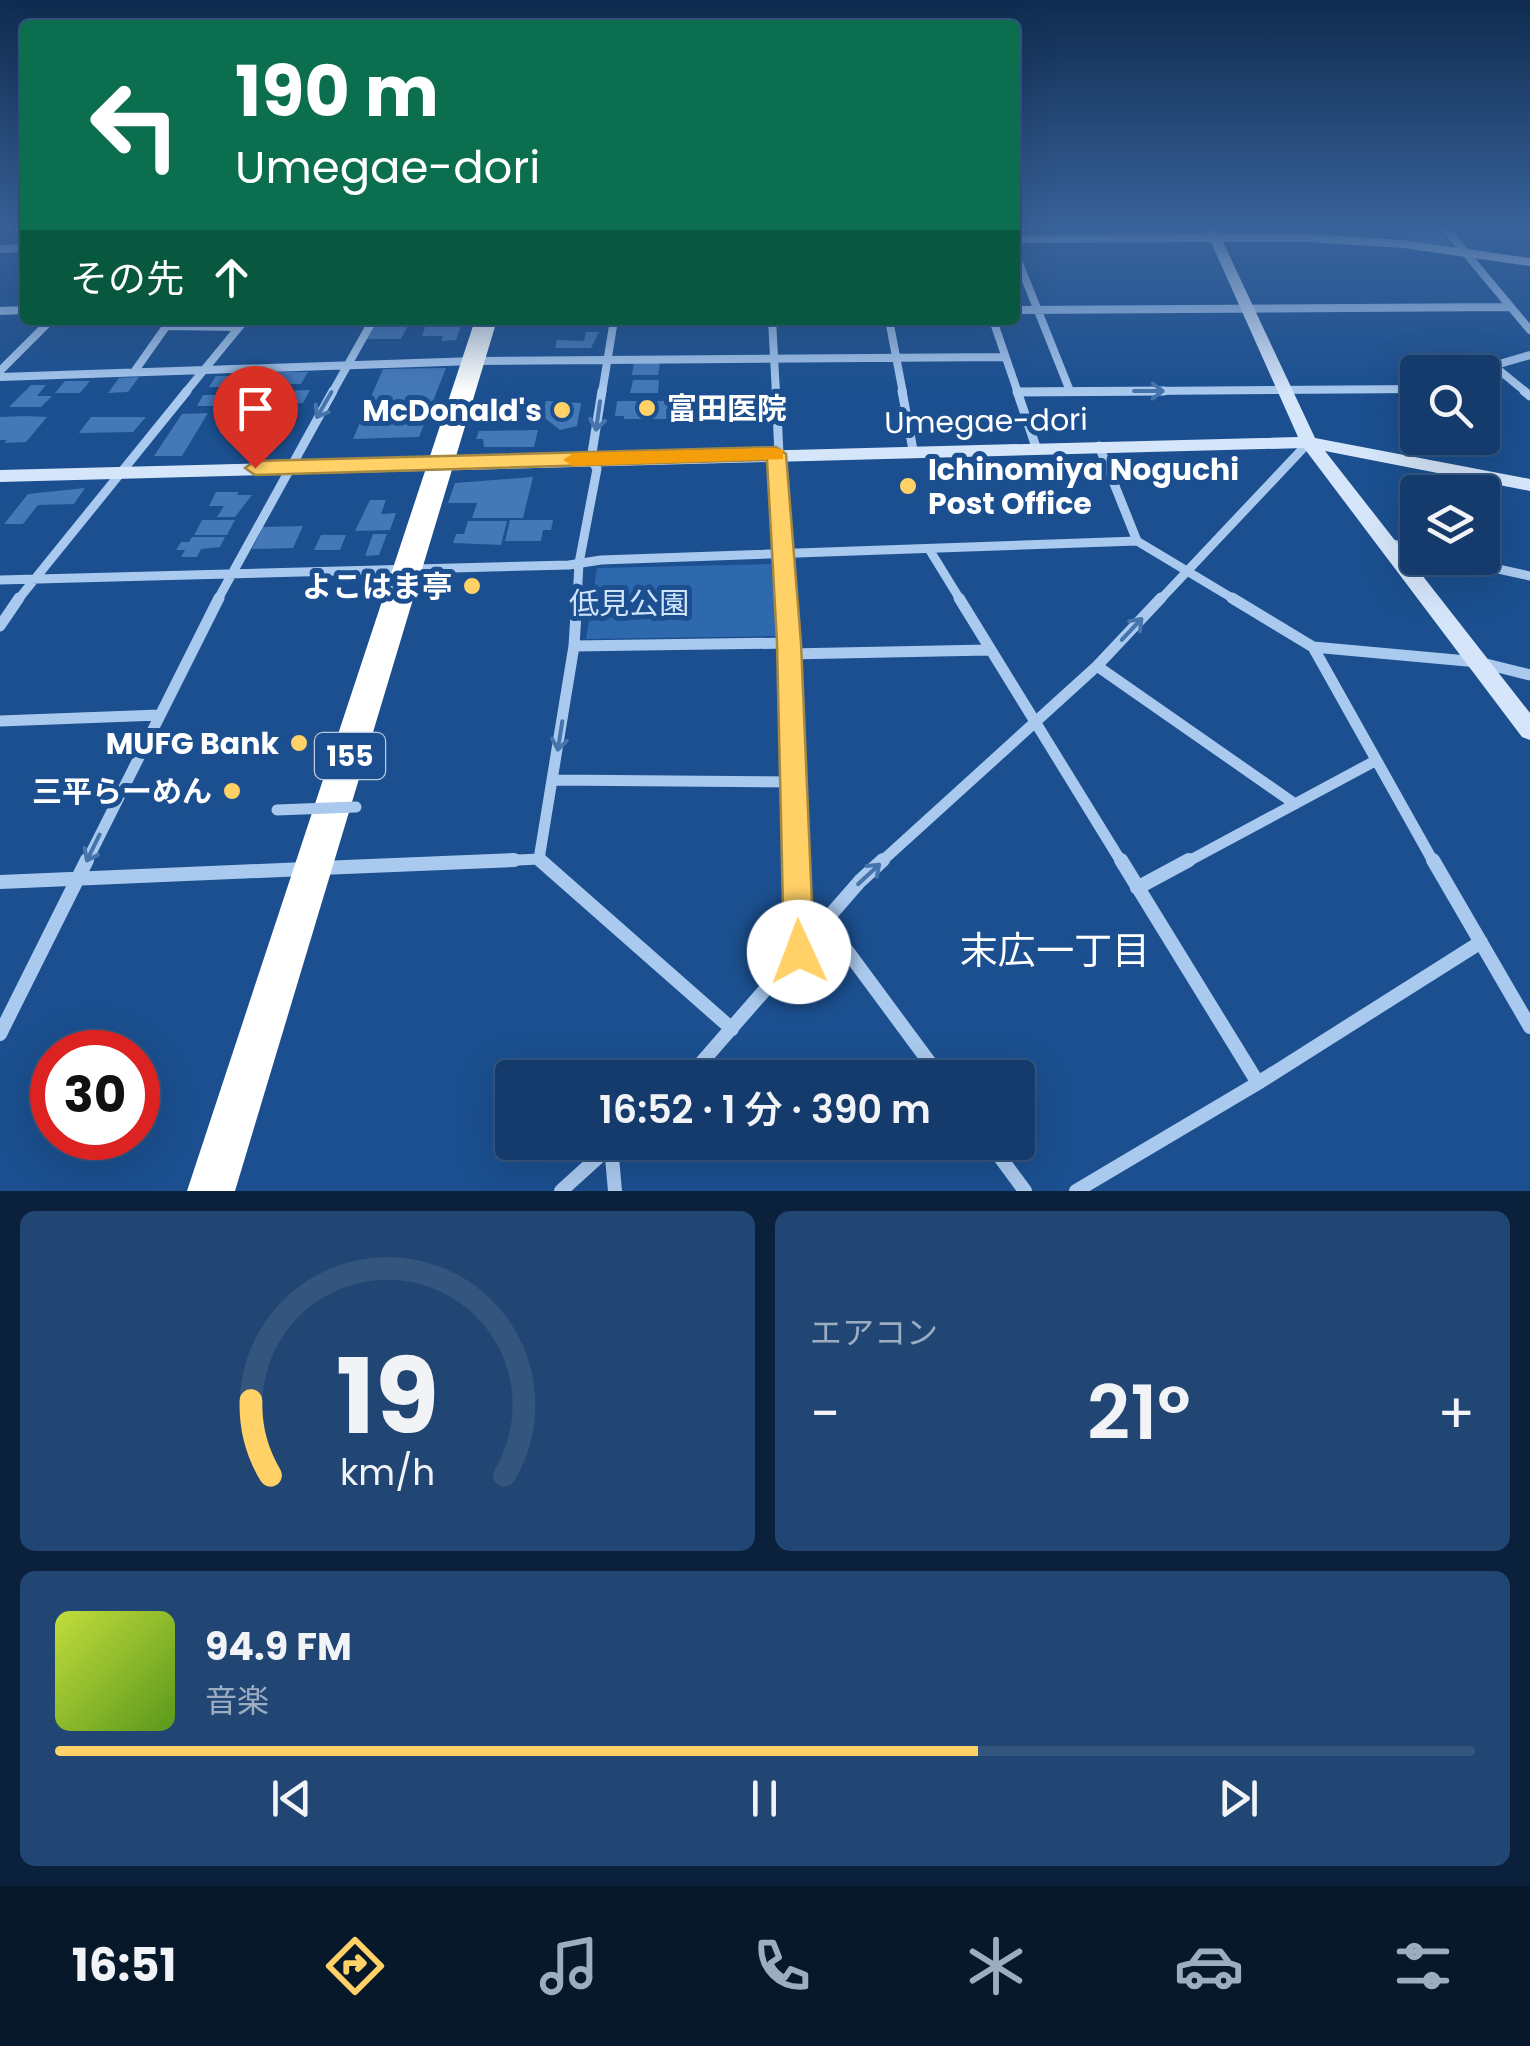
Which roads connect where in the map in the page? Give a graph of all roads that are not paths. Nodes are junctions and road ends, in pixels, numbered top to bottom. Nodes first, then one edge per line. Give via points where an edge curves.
1 (1027, 283) edge
2 (1234, 283) edge
3 (1490, 283) edge
4 (1510, 307) junction
5 (1246, 308) junction
6 (1020, 310) edge
7 (1038, 310) junction
8 (46, 325) edge
9 (168, 325) edge
10 (241, 325) edge
11 (370, 325) edge
12 (485, 325) edge
13 (613, 325) edge
14 (772, 325) edge
15 (889, 325) edge
16 (995, 325) edge
17 (1530, 330) edge
18 (1530, 354) edge
19 (1005, 357) junction
20 (773, 359) junction
21 (896, 359) junction
22 (606, 360) junction
23 (474, 361) junction
24 (1500, 364) edge
25 (347, 365) junction
26 (203, 369) junction
27 (1500, 371) edge
28 (134, 372) junction
29 (0, 374) edge
30 (1400, 389) edge
31 (1285, 390) junction
32 (1070, 391) junction
33 (1016, 392) junction
34 (1530, 396) edge
35 (1309, 442) junction
36 (1036, 446) junction
37 (1099, 446) junction
38 (913, 450) junction
39 (776, 454) junction
40 (592, 459) junction
41 (440, 463) junction
42 (289, 467) junction
43 (120, 472) junction
44 (0, 476) edge
45 (1530, 485) edge
46 (1137, 541) junction
47 (1387, 542) junction
48 (1400, 545) edge
49 (929, 549) junction
50 (783, 554) junction
51 (579, 563) junction
52 (410, 568) junction
53 (1500, 569) edge
54 (1187, 571) junction
55 (232, 572) junction
56 (1530, 576) edge
57 (33, 578) junction
58 (0, 580) edge
59 (0, 626) edge
60 (574, 646) junction
61 (1313, 647) junction
62 (789, 648) junction
63 (988, 650) junction
64 (1478, 662) junction
65 (1097, 666) junction
66 (1530, 675) edge
67 (159, 715) junction
68 (0, 722) edge
69 (1036, 724) junction
70 (1530, 730) edge
71 (1375, 761) junction
72 (553, 780) junction
73 (794, 782) junction
74 (1296, 804) junction
75 (356, 807) dead end
76 (277, 810) dead end
77 (539, 858) junction
78 (315, 868) junction
79 (77, 879) junction
80 (0, 882) edge
81 (1137, 888) junction
82 (826, 921) junction
83 (1481, 942) junction
84 (799, 952) junction
85 (1530, 1027) edge
86 (732, 1029) junction
87 (0, 1034) edge
88 (704, 1060) edge
89 (928, 1060) edge
90 (1258, 1083) junction
91 (595, 1160) edge
92 (613, 1160) edge
93 (1002, 1160) edge
94 (211, 1191) edge
95 (560, 1191) edge
96 (614, 1191) edge
97 (1024, 1191) edge
98 (1076, 1191) edge

1 - 7 street
2 - 5 street
3 - 4 street
4 - 5 street
4 - 17 street
5 - 7 street
5 - 31 street
6 - 7 street
7 - 32 street
8 - 29 street
9 - 28 street
10 - 26 street
11 - 25 street
12 - 23 highway, 155
13 - 22 street
14 - 20 street
15 - 21 street
16 - 19 street
18 - 24 street
19 - 21 street
19 - 33 street
20 - 21 street
20 - 22 street
20 - 39 street
21 - 38 street
22 - 23 street
22 -> 40 street
23 - 25 street
23 - 41 highway, 155
25 - 26 street
25 -> 42 street
26 - 28 street
26 - 43 street
27 - 34 street
28 - 29 street
30 - 31 street
32 -> 31 street
31 - 35 street
32 - 33 street
33 - 36 street
35 - 37 street, Umegae-dori
35 - 45 street, Umegae-dori
35 - 47 street
35 - 54 street
36 - 37 street, Umegae-dori
36 - 38 street, Umegae-dori
37 - 46 street
38 - 39 street, Umegae-dori
39 - 40 street, Umegae-dori
39 - 50 street
40 - 41 street, Umegae-dori
40 - 51 street via 597,468
41 - 42 street, Umegae-dori
41 - 52 highway, 155
42 - 43 street, Umegae-dori
42 - 55 street
43 - 44 street, Umegae-dori
43 - 57 street
46 - 49 street
46 - 54 street
47 - 48 street
47 - 64 street
49 - 50 street
49 - 63 street
50 - 51 street
50 - 62 street
51 - 52 street
51 - 60 street
52 - 55 street
52 - 78 highway, 155
53 - 56 street
54 - 61 street
65 -> 54 street
55 - 57 street
55 - 67 street
57 - 58 street
57 - 59 street
60 - 62 street
60 -> 72 street
61 - 64 street
61 - 71 street
62 - 63 street
62 - 73 street
63 - 69 street
64 - 66 street
64 - 70 street
65 - 69 street
65 - 74 street
67 - 68 street
67 -> 79 street
69 - 81 street
82 -> 69 street via 860,880
71 - 74 street
71 - 83 street
72 - 73 street
72 - 77 street
73 - 84 street
74 - 81 street
75 - 76 street, bridge
77 - 78 street
77 - 86 street
78 - 79 street
78 - 94 highway, 155
79 - 80 street
79 - 87 street
81 - 90 street
82 - 84 street
82 - 89 street
83 - 85 street
83 - 90 street
84 - 86 street
86 - 88 street
90 - 98 street
91 - 95 street
92 - 96 street
93 - 97 street

